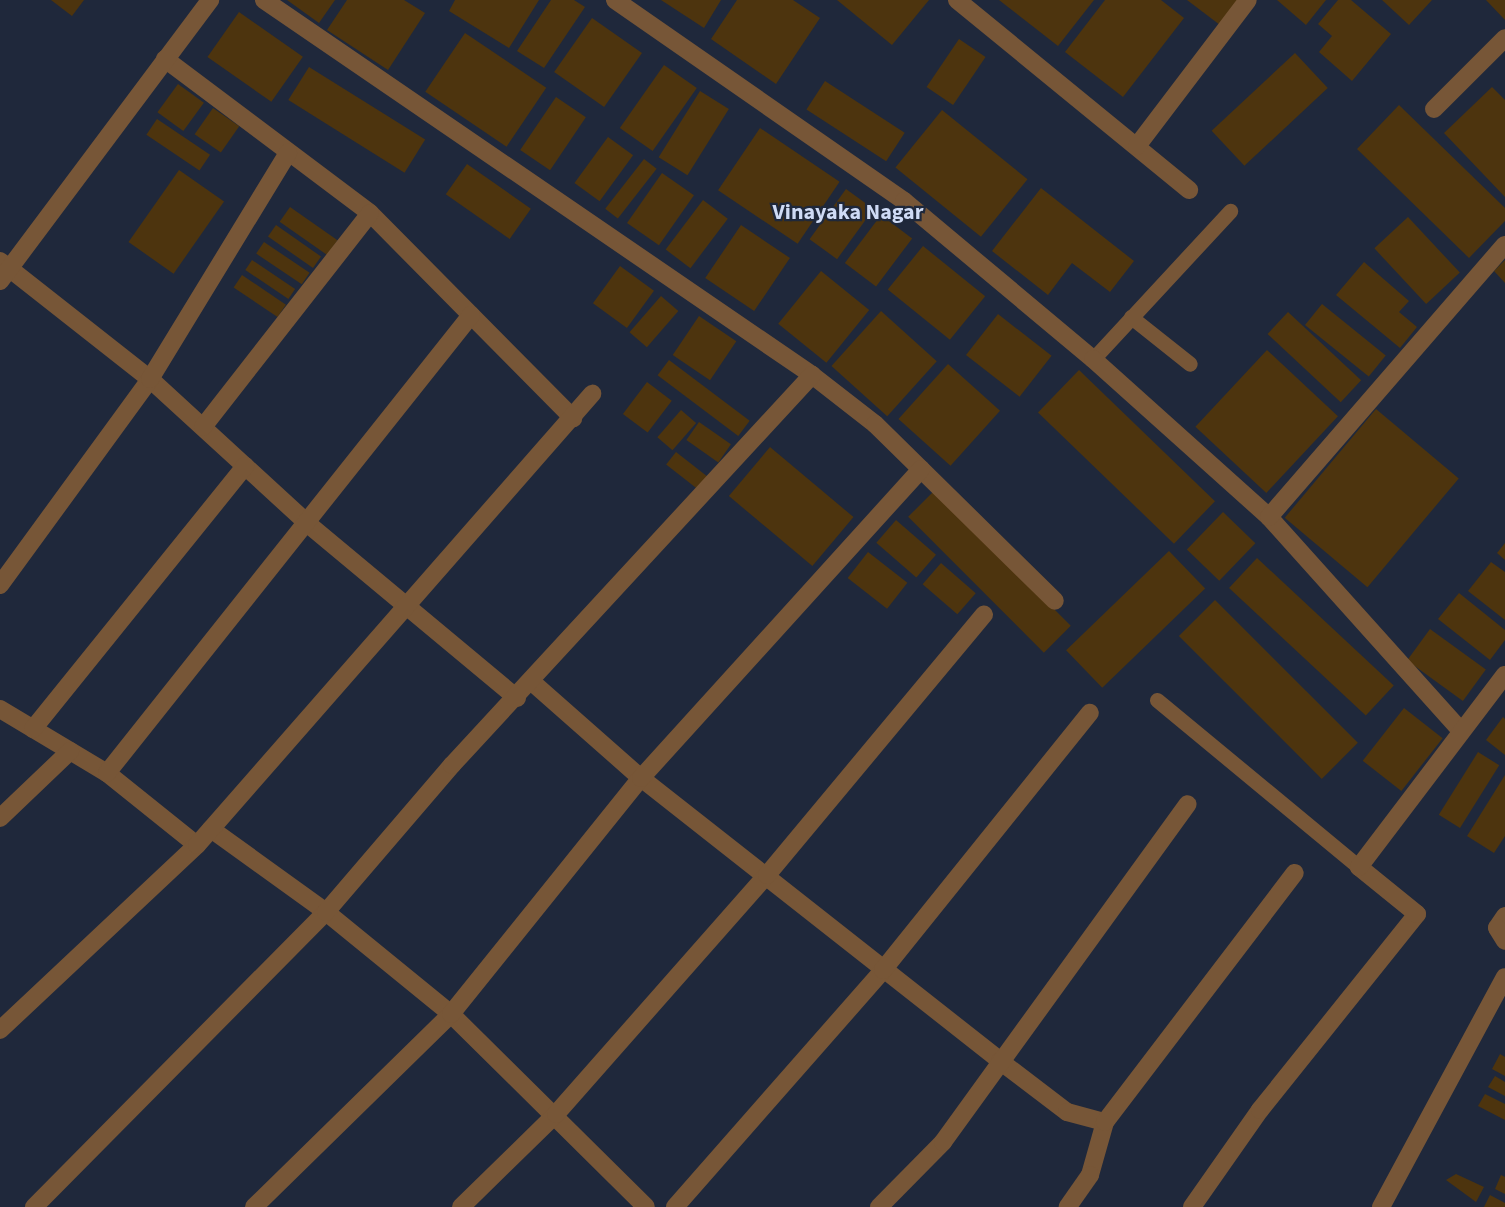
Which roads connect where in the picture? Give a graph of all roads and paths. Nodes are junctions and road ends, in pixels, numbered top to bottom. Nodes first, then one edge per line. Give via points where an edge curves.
1 (210, 0) edge
2 (264, 0) edge
3 (615, 0) edge
4 (957, 0) edge
5 (1248, 0) edge
6 (1505, 38) edge
7 (165, 59) junction
8 (1434, 109) dead end
9 (1137, 146) junction
10 (288, 153) junction
11 (1189, 190) dead end
12 (1230, 211) dead end
13 (370, 213) junction
14 (1505, 245) edge
15 (3, 269) edge
16 (471, 315) junction
17 (1131, 317) junction
18 (1093, 359) junction
19 (1190, 364) dead end
20 (812, 375) junction
21 (150, 379) junction
22 (592, 394) dead end
23 (573, 417) junction
24 (203, 427) junction
25 (245, 466) junction
26 (921, 469) junction
27 (1269, 517) junction
28 (308, 524) junction
29 (0, 585) edge
30 (1056, 601) dead end
31 (410, 609) junction
32 (984, 615) dead end
33 (1505, 675) edge
34 (532, 682) junction
35 (517, 698) junction
36 (1157, 700) dead end
37 (0, 709) edge
38 (1090, 713) dead end
39 (33, 729) junction
40 (1461, 731) junction
41 (70, 751) junction
42 (106, 773) junction
43 (641, 778) junction
44 (1188, 804) dead end
45 (0, 818) edge
46 (211, 829) junction
47 (197, 845) junction
48 (1359, 867) junction
49 (1295, 873) dead end
50 (767, 875) junction
51 (326, 912) junction
52 (1505, 916) edge
53 (1505, 941) edge
54 (882, 970) junction
55 (1505, 977) edge
56 (451, 1014) junction
57 (0, 1030) edge
58 (1000, 1061) junction
59 (556, 1114) junction
60 (1105, 1122) junction
61 (34, 1207) edge
62 (254, 1207) edge
63 (461, 1207) edge
64 (645, 1207) edge
65 (675, 1207) edge
66 (879, 1207) edge
67 (1068, 1207) edge
68 (1192, 1207) edge
69 (1382, 1207) edge

1 - 7 street
2 - 20 street
3 - 18 street via 904,201
4 - 9 street
5 - 9 street
6 - 8 street
7 - 10 street
7 - 15 street
9 - 11 street
10 - 13 street
10 - 21 street
12 - 17 lane
13 - 16 street
13 - 24 street
14 - 27 street
15 - 21 street
16 - 23 street
16 - 28 street
17 - 18 lane
17 - 19 lane
18 - 27 street
20 - 26 street
20 - 34 street
21 - 24 street
21 - 29 street
22 - 23 street
23 - 31 street
24 - 25 street
25 - 28 street
25 - 39 street
26 - 30 street
26 - 43 street
27 - 40 street
28 - 31 street
28 - 42 street
31 - 35 street
31 - 46 street
32 - 50 street
33 - 40 street
34 - 35 street
34 - 43 street
35 - 51 street
36 - 48 lane
37 - 39 street
38 - 54 street
39 - 41 street
40 - 48 street
41 - 42 street
41 - 45 street
42 - 47 street
43 - 50 street
43 - 56 street
44 - 58 street
46 - 47 street
46 - 51 street
47 - 57 street
48 - 68 street via 1417,914 1260,1110
49 - 60 street
50 - 54 street
50 - 59 street
51 - 56 street
51 - 61 street
52 - 53 street via 1497,928
54 - 58 street
54 - 65 street
55 - 69 street
56 - 59 street
56 - 62 street
58 - 60 street via 1067,1112
58 - 66 street via 943,1142
59 - 63 street
59 - 64 street
60 - 67 street via 1090,1175

